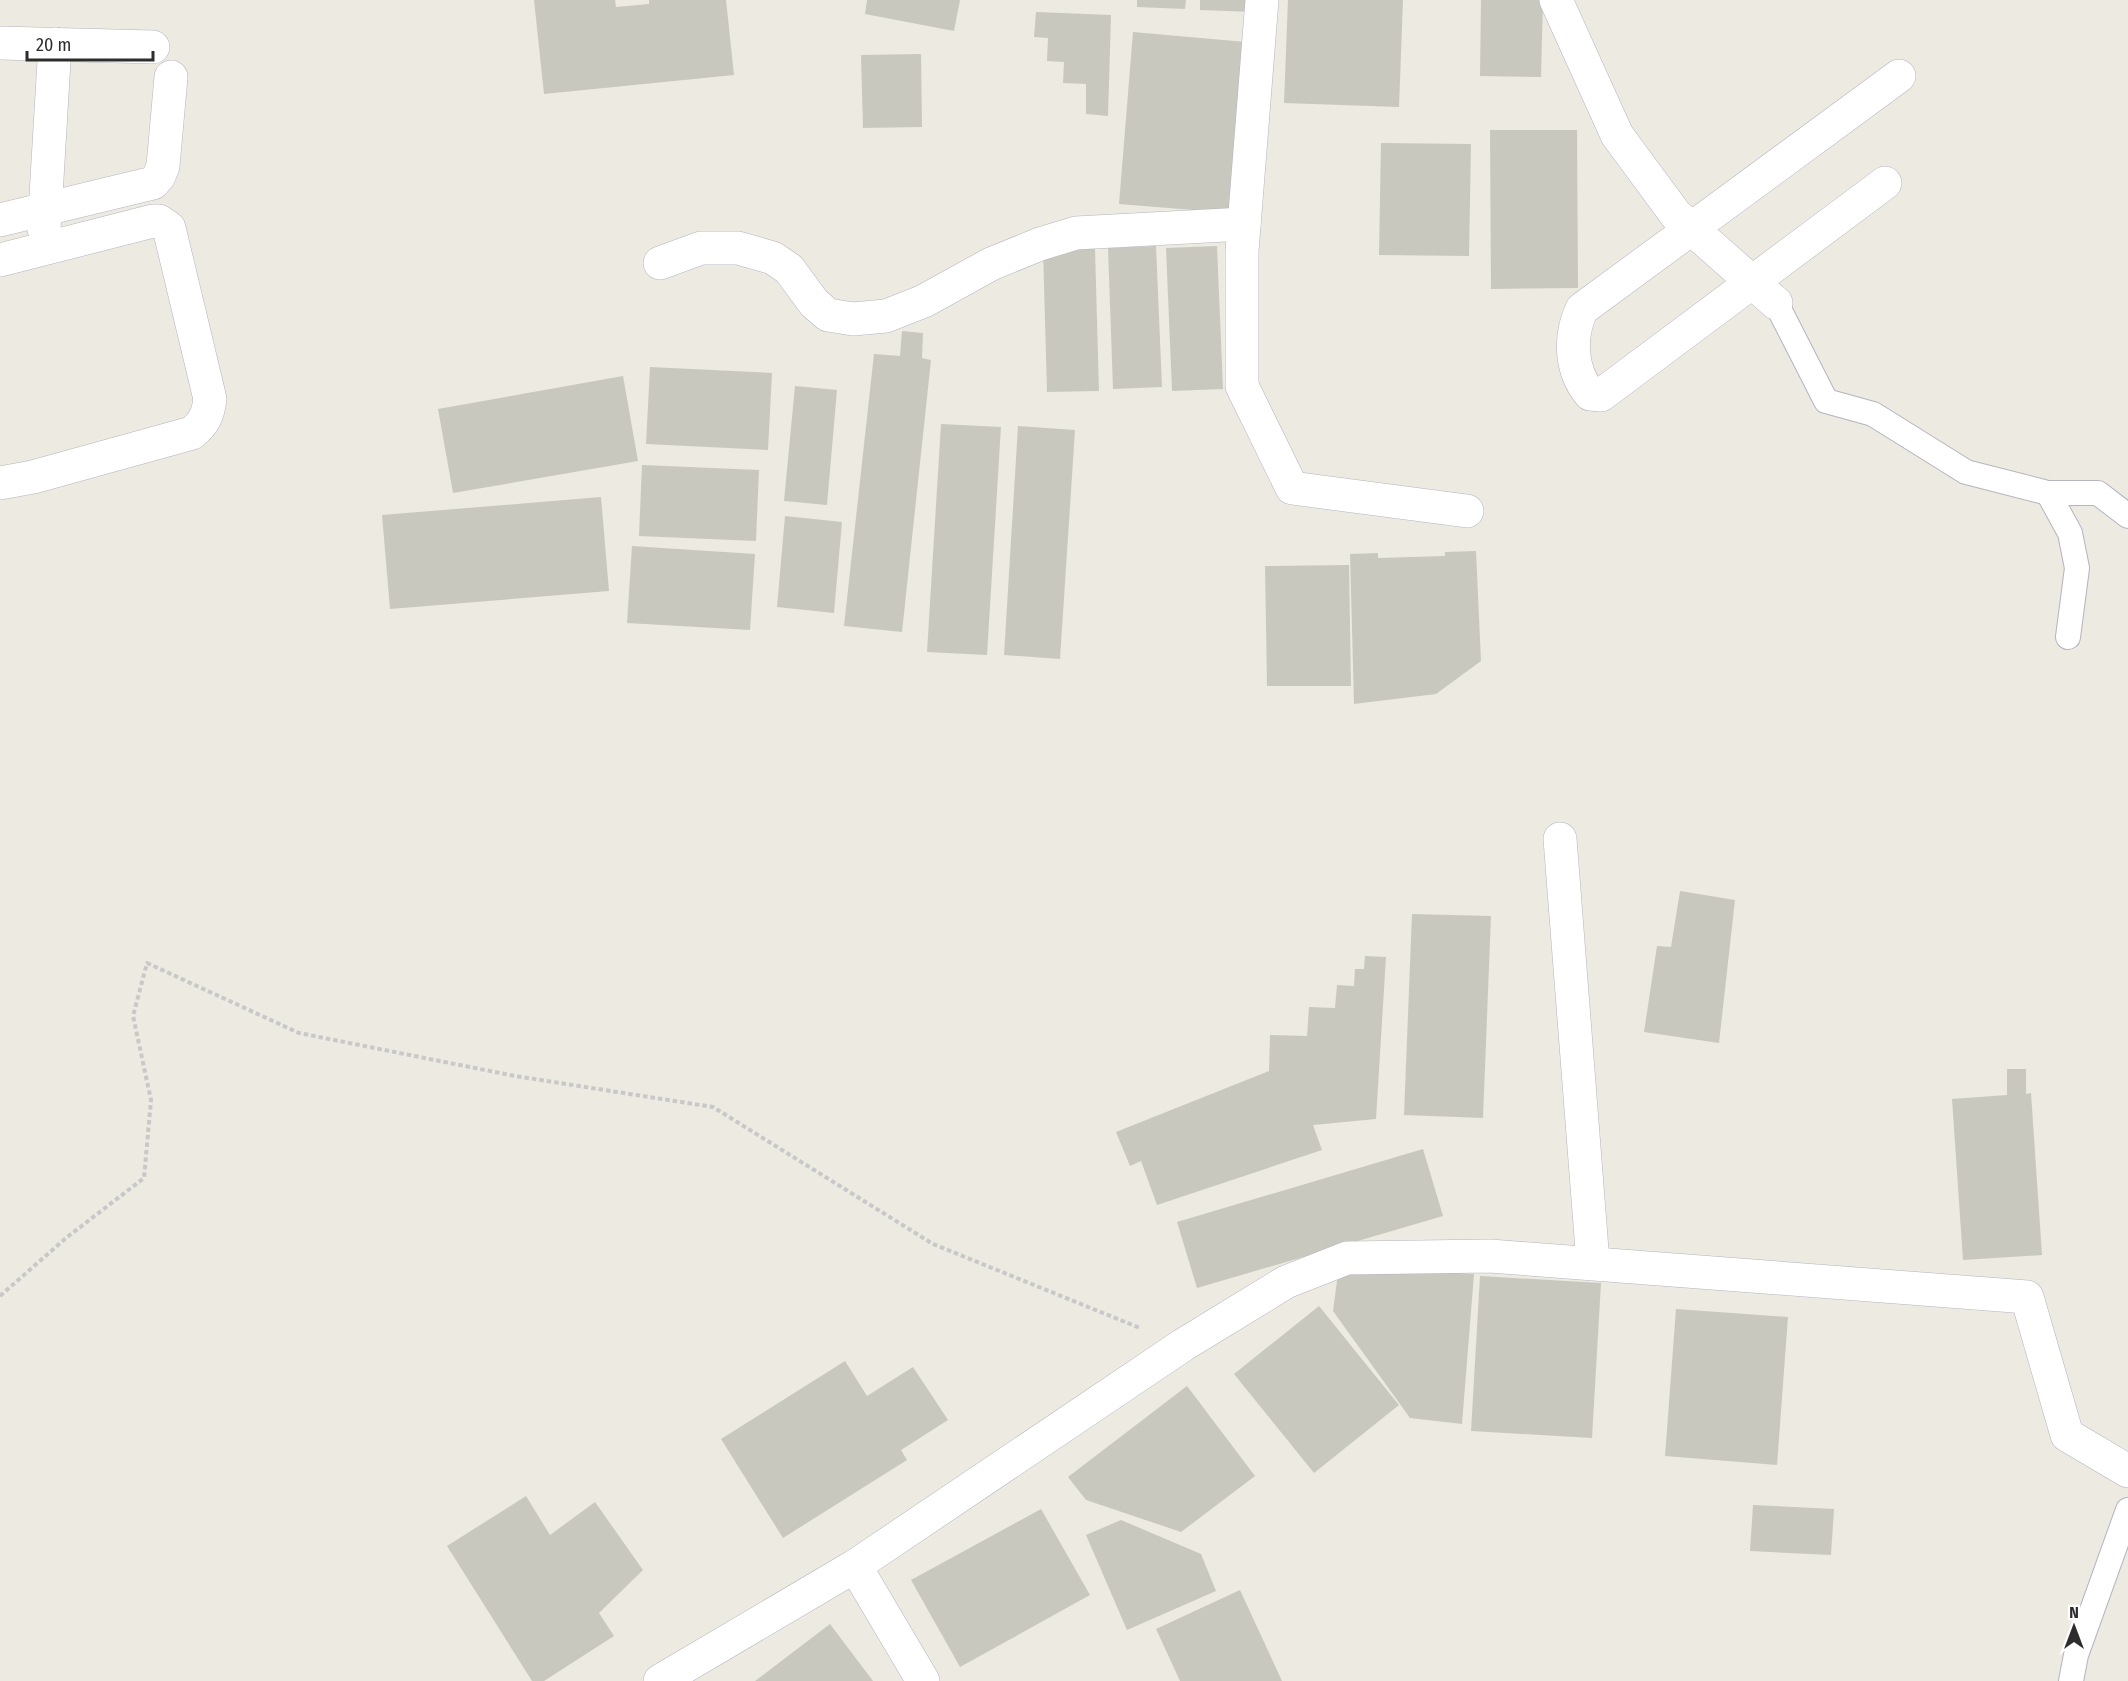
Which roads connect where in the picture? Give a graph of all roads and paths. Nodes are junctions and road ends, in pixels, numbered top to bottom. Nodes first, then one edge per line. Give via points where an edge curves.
1 (1262, 0) edge
2 (1556, 0) edge
3 (0, 43) edge
4 (55, 44) junction
5 (153, 47) dead end
6 (1899, 75) dead end
7 (171, 77) dead end
8 (1885, 183) dead end
9 (44, 210) junction
10 (0, 220) edge
11 (1244, 224) junction
12 (1691, 228) junction
13 (43, 249) junction
14 (0, 260) edge
15 (660, 263) dead end
16 (1765, 292) junction
17 (0, 483) edge
18 (2048, 492) junction
19 (1467, 511) dead end
20 (2128, 516) edge
21 (2068, 637) dead end
22 (1560, 839) dead end
23 (1593, 1263) junction
24 (0, 1296) edge
25 (1183, 1345) junction
26 (2128, 1471) edge
27 (2128, 1510) edge
28 (855, 1566) junction
29 (660, 1681) edge
30 (923, 1681) edge
31 (2071, 1681) edge

1 - 11 street
2 - 12 street via 1617,135 1676,215
3 - 4 street
4 - 5 street
4 - 9 street
6 - 12 street
7 - 9 street via 163,166 153,183
8 - 16 street
9 - 10 street
9 - 13 street
11 - 15 street via 1076,233 991,264 924,301 886,316 853,319 828,315 789,269 773,258 738,248 701,248
11 - 19 street via 1242,386 1292,488
12 - 16 street
12 - 16 street via 1582,309 1574,324 1573,354 1582,385 1590,394 1601,394
13 - 14 street
13 - 17 street via 153,221 165,224 210,399 208,413 192,434
16 - 18 lane via 1826,401 1873,414 1966,472
18 - 20 lane via 2098,492
18 - 21 lane via 2070,533 2077,568
22 - 23 street
23 - 25 street via 1491,1256 1347,1258 1286,1282
23 - 26 street via 2027,1297 2067,1435
24 - 25 path via 66,1238 144,1178 151,1100 133,1016 147,963 299,1033 515,1076 713,1107 933,1245
25 - 28 street
27 - 31 lane via 2076,1654
28 - 29 street
28 - 30 street

